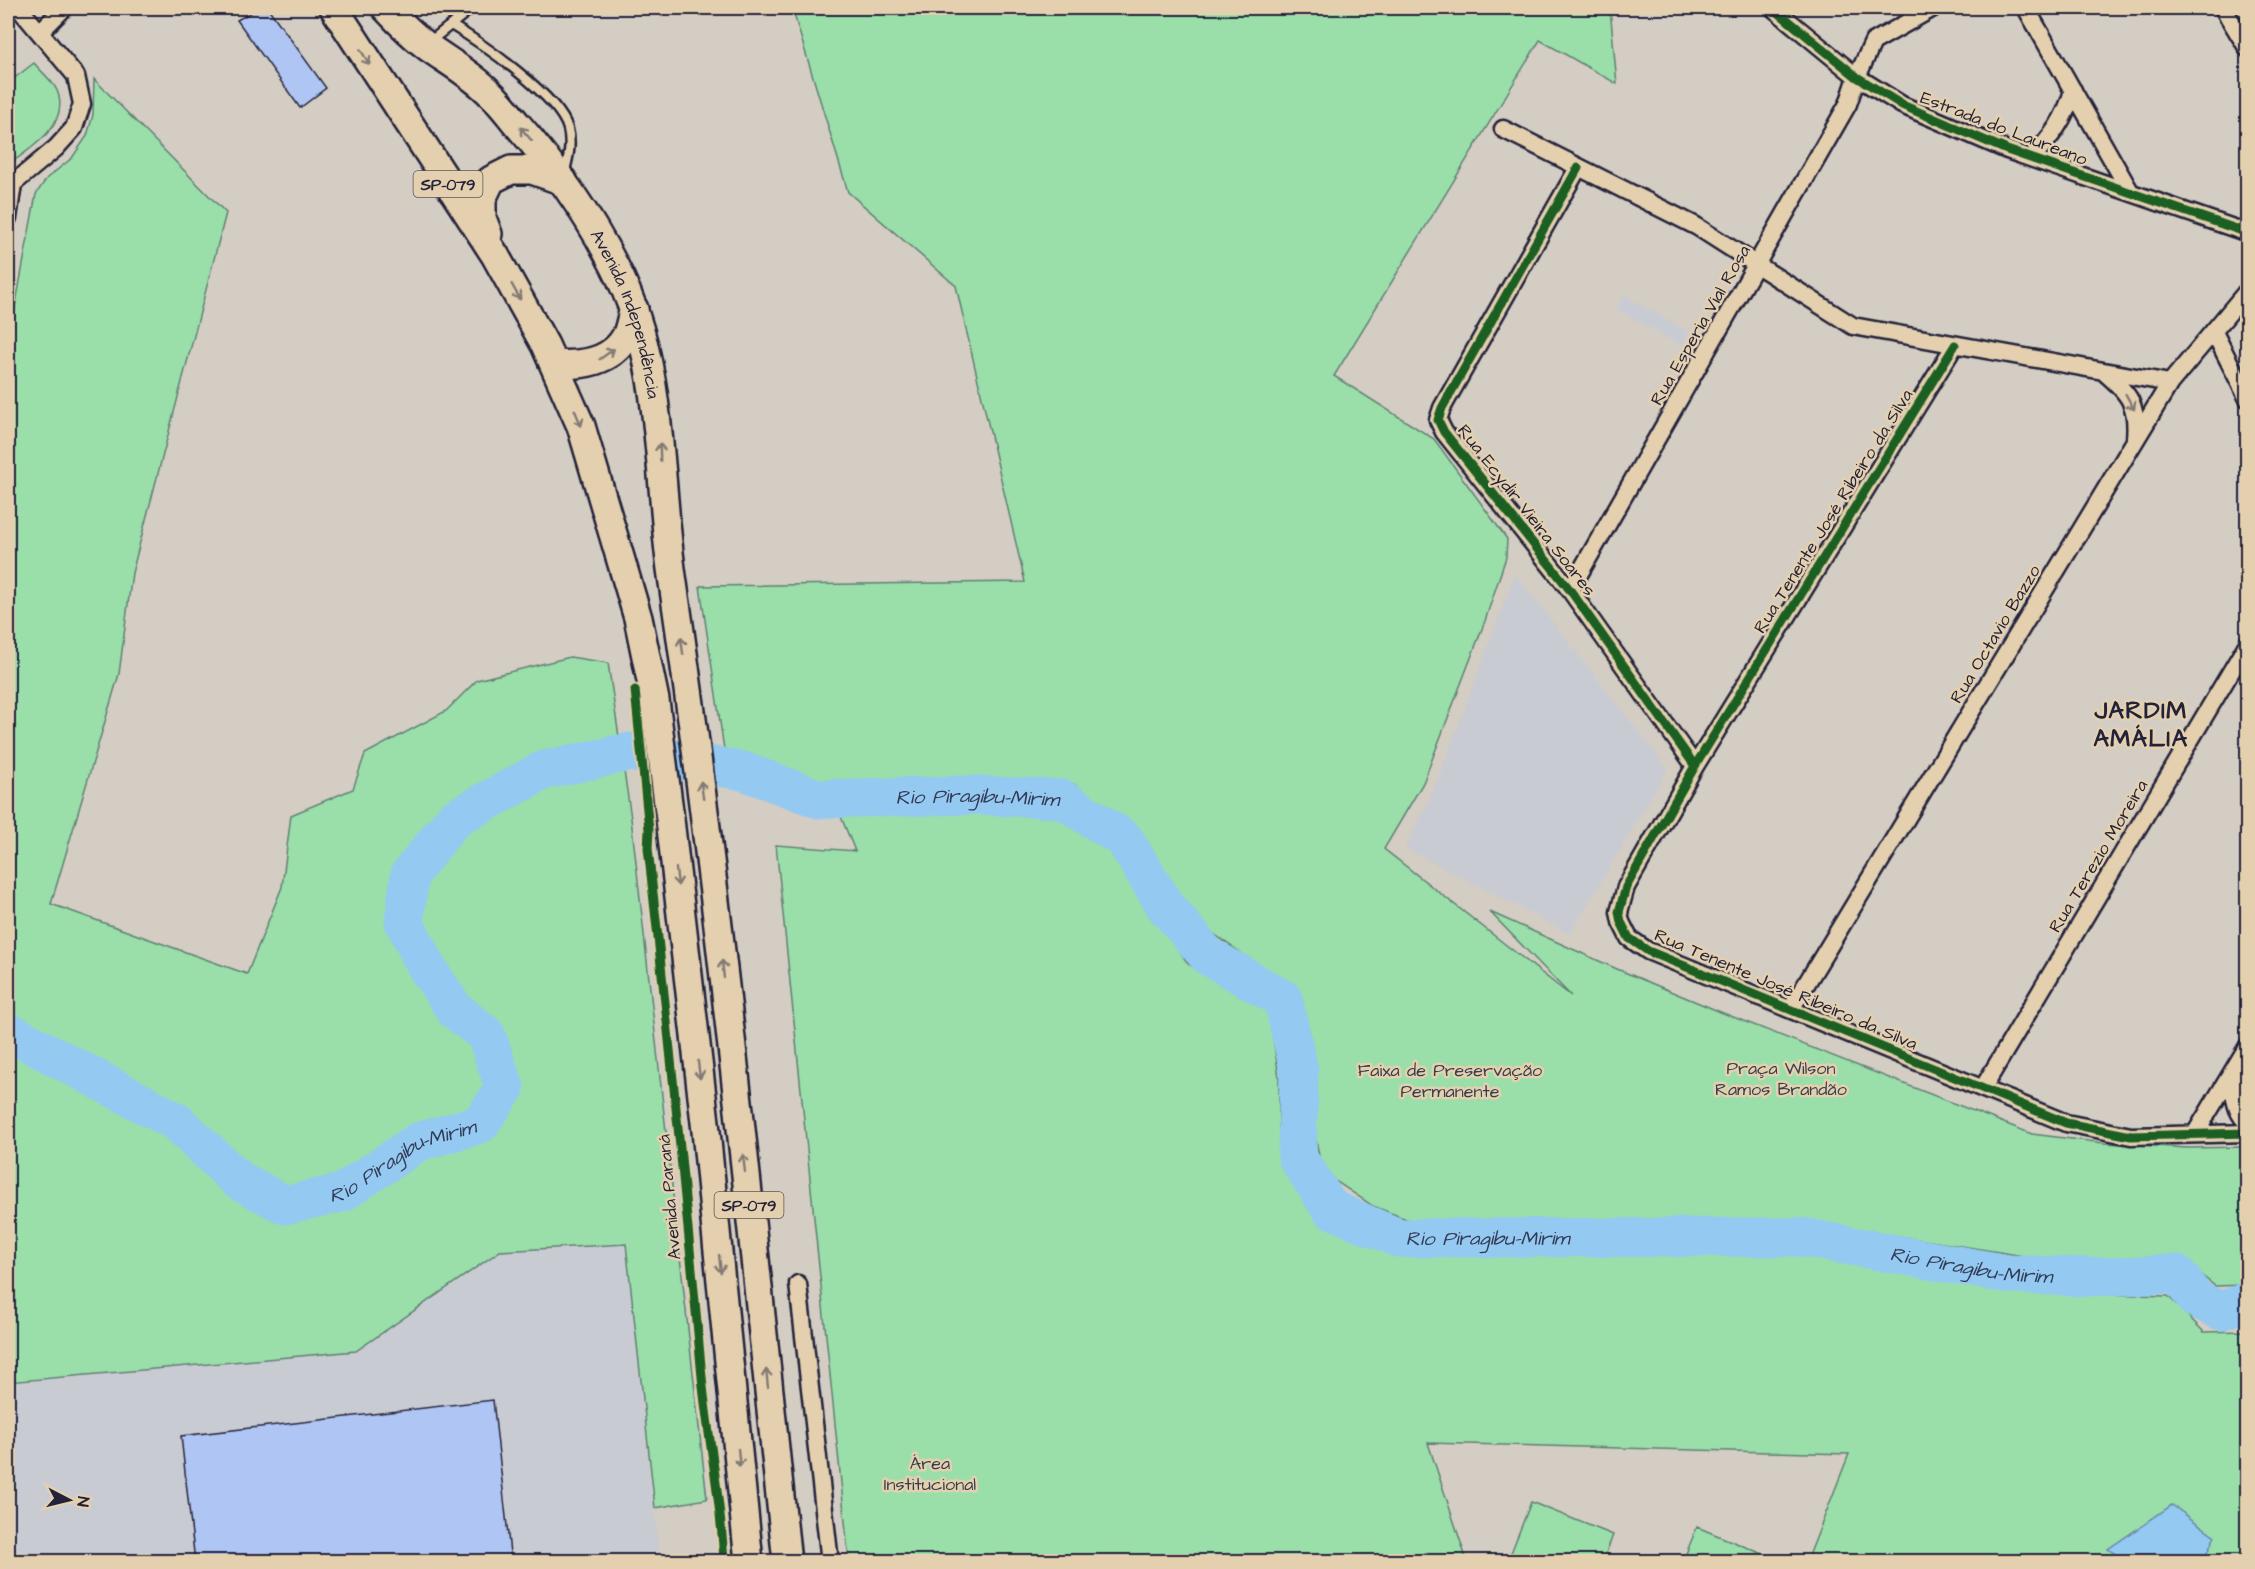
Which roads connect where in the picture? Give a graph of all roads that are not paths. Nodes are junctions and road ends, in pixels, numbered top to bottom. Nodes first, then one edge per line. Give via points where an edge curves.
1 (19, 8) edge
2 (64, 8) edge
3 (334, 8) edge
4 (386, 8) edge
5 (472, 8) edge
6 (1773, 8) edge
7 (1933, 8) edge
8 (2026, 8) edge
9 (2223, 8) edge
10 (451, 25) junction
11 (40, 32) junction
12 (426, 45) junction
13 (2247, 49) edge
14 (1857, 77) junction
15 (2073, 90) junction
16 (1503, 129) dead end
17 (2031, 158) junction
18 (1578, 168) junction
19 (563, 181) junction
20 (10, 186) edge
21 (2131, 193) junction
22 (8, 218) edge
23 (2246, 234) edge
24 (495, 255) junction
25 (1757, 264) junction
26 (2247, 290) edge
27 (634, 309) junction
28 (2214, 332) junction
29 (1955, 345) junction
30 (555, 364) junction
31 (2103, 371) junction
32 (2170, 383) junction
33 (2247, 399) edge
34 (2135, 441) junction
35 (1570, 590) junction
36 (2247, 643) edge
37 (1695, 766) junction
38 (1791, 1009) junction
39 (2247, 1047) edge
40 (2237, 1065) junction
41 (1983, 1088) junction
42 (2247, 1123) edge
43 (2247, 1133) edge
44 (2195, 1134) junction
45 (798, 1284) dead end
46 (749, 1562) edge
47 (787, 1562) edge
48 (830, 1562) edge

1 - 11 street
2 - 11 street
3 -> 24 main road, SP-079
4 - 12 main road, Avenida Independência / SP-079
5 - 10 lane
6 - 14 street, Estrada do Laureano
7 - 14 street, Rua Esperia Vial Rosa via 1873,42
8 - 15 street
9 - 13 street
10 - 12 lane
10 - 19 lane via 505,62 556,110 567,127 570,149
11 - 20 street via 76,76 82,104 74,128
19 -> 12 main road, Avenida Independência / SP-079 via 491,94
14 - 17 street, Estrada do Laureano via 1902,105
14 - 25 street, Rua Esperia Vial Rosa via 1848,104
15 - 17 street via 2069,107 2052,137
15 - 21 street
16 - 18 street
17 - 21 street, Estrada do Laureano
18 - 25 street via 1696,226
18 - 35 street, Rua Ecydir Vieira Soares via 1438,420
19 - 24 main road via 532,170 512,170 491,180 482,199 482,218
19 - 27 main road, Avenida Independência / SP-079 via 617,270
20 - 22 street
21 - 23 street, Estrada do Laureano
24 -> 30 main road, SP-079
25 - 29 street via 1853,326
25 - 35 street, Rua Esperia Vial Rosa
26 - 28 street, Rua Octavio Bazzo
30 -> 27 main road via 589,363 609,355 626,337
47 -> 27 main road, Avenida Independência / SP-079 via 710,848 668,550 657,412
28 - 32 street, Rua Octavio Bazzo
28 - 33 street
29 - 31 street
29 - 37 street, Rua Tenente José Ribeiro da Silva
30 -> 46 main road, SP-079 via 582,426 638,618 655,699 706,1131
31 - 32 street
31 -> 34 street via 2120,385 2134,407
32 - 34 street, Rua Octavio Bazzo
34 - 38 street, Rua Octavio Bazzo
35 - 37 street, Rua Ecydir Vieira Soares
36 - 41 street, Rua Terezio Moreira
37 - 38 street, Rua Tenente José Ribeiro da Silva via 1626,887 1619,912 1621,922 1629,938 1648,951
38 - 41 street, Rua Tenente José Ribeiro da Silva
39 - 40 street
40 - 42 street via 2235,1100
40 - 44 street
41 - 44 street, Rua Tenente José Ribeiro da Silva via 2066,1123 2131,1136
43 - 44 street, Rua Tenente José Ribeiro da Silva
45 - 48 street

